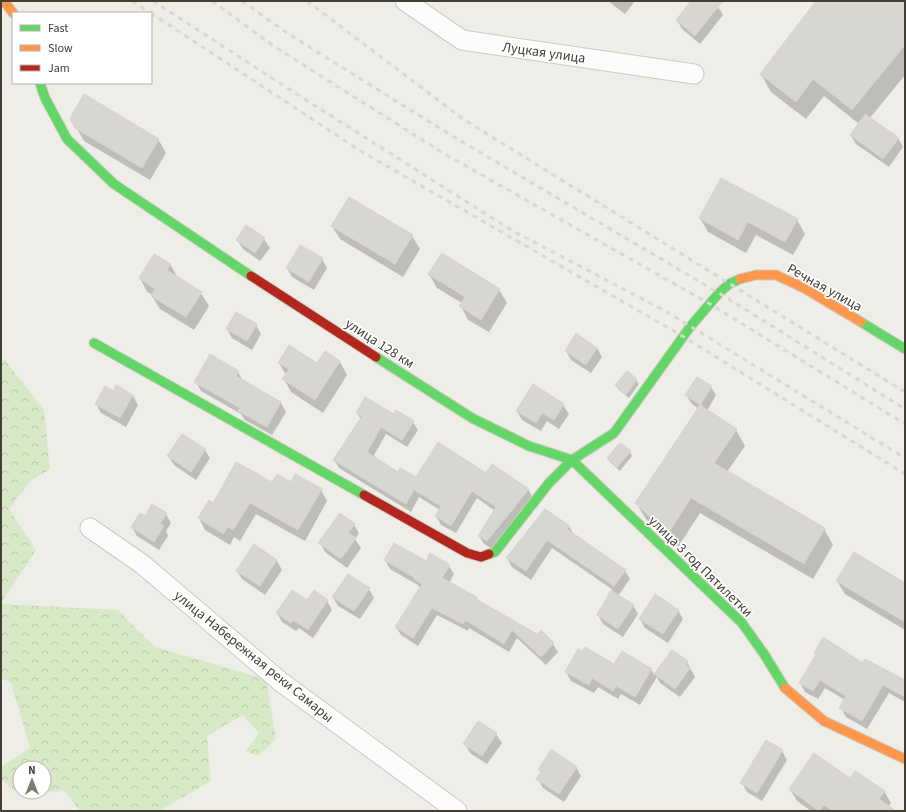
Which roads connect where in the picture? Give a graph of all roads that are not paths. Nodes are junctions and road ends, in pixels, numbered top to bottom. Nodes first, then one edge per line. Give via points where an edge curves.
1 (4, 1) edge
2 (405, 1) edge
3 (12, 12) edge
4 (694, 74) dead end
5 (40, 84) edge
6 (94, 343) dead end
7 (905, 349) edge
8 (572, 460) junction
9 (90, 528) dead end
10 (905, 759) edge
11 (457, 811) edge

1 - 3 street
2 - 4 street, Луцкая улица via 462,40
5 - 8 street, улица 128 км via 67,139 114,184 472,418 529,446
6 - 8 street via 467,553 481,557 495,552 548,483
7 - 8 street, Речная улица via 804,288 776,275 741,278 729,284 690,327 614,433
8 - 10 street, улица 3 год Пятилетки via 742,623 783,687 824,721
9 - 11 street, улица Набережная реки Самары via 142,564 281,682

